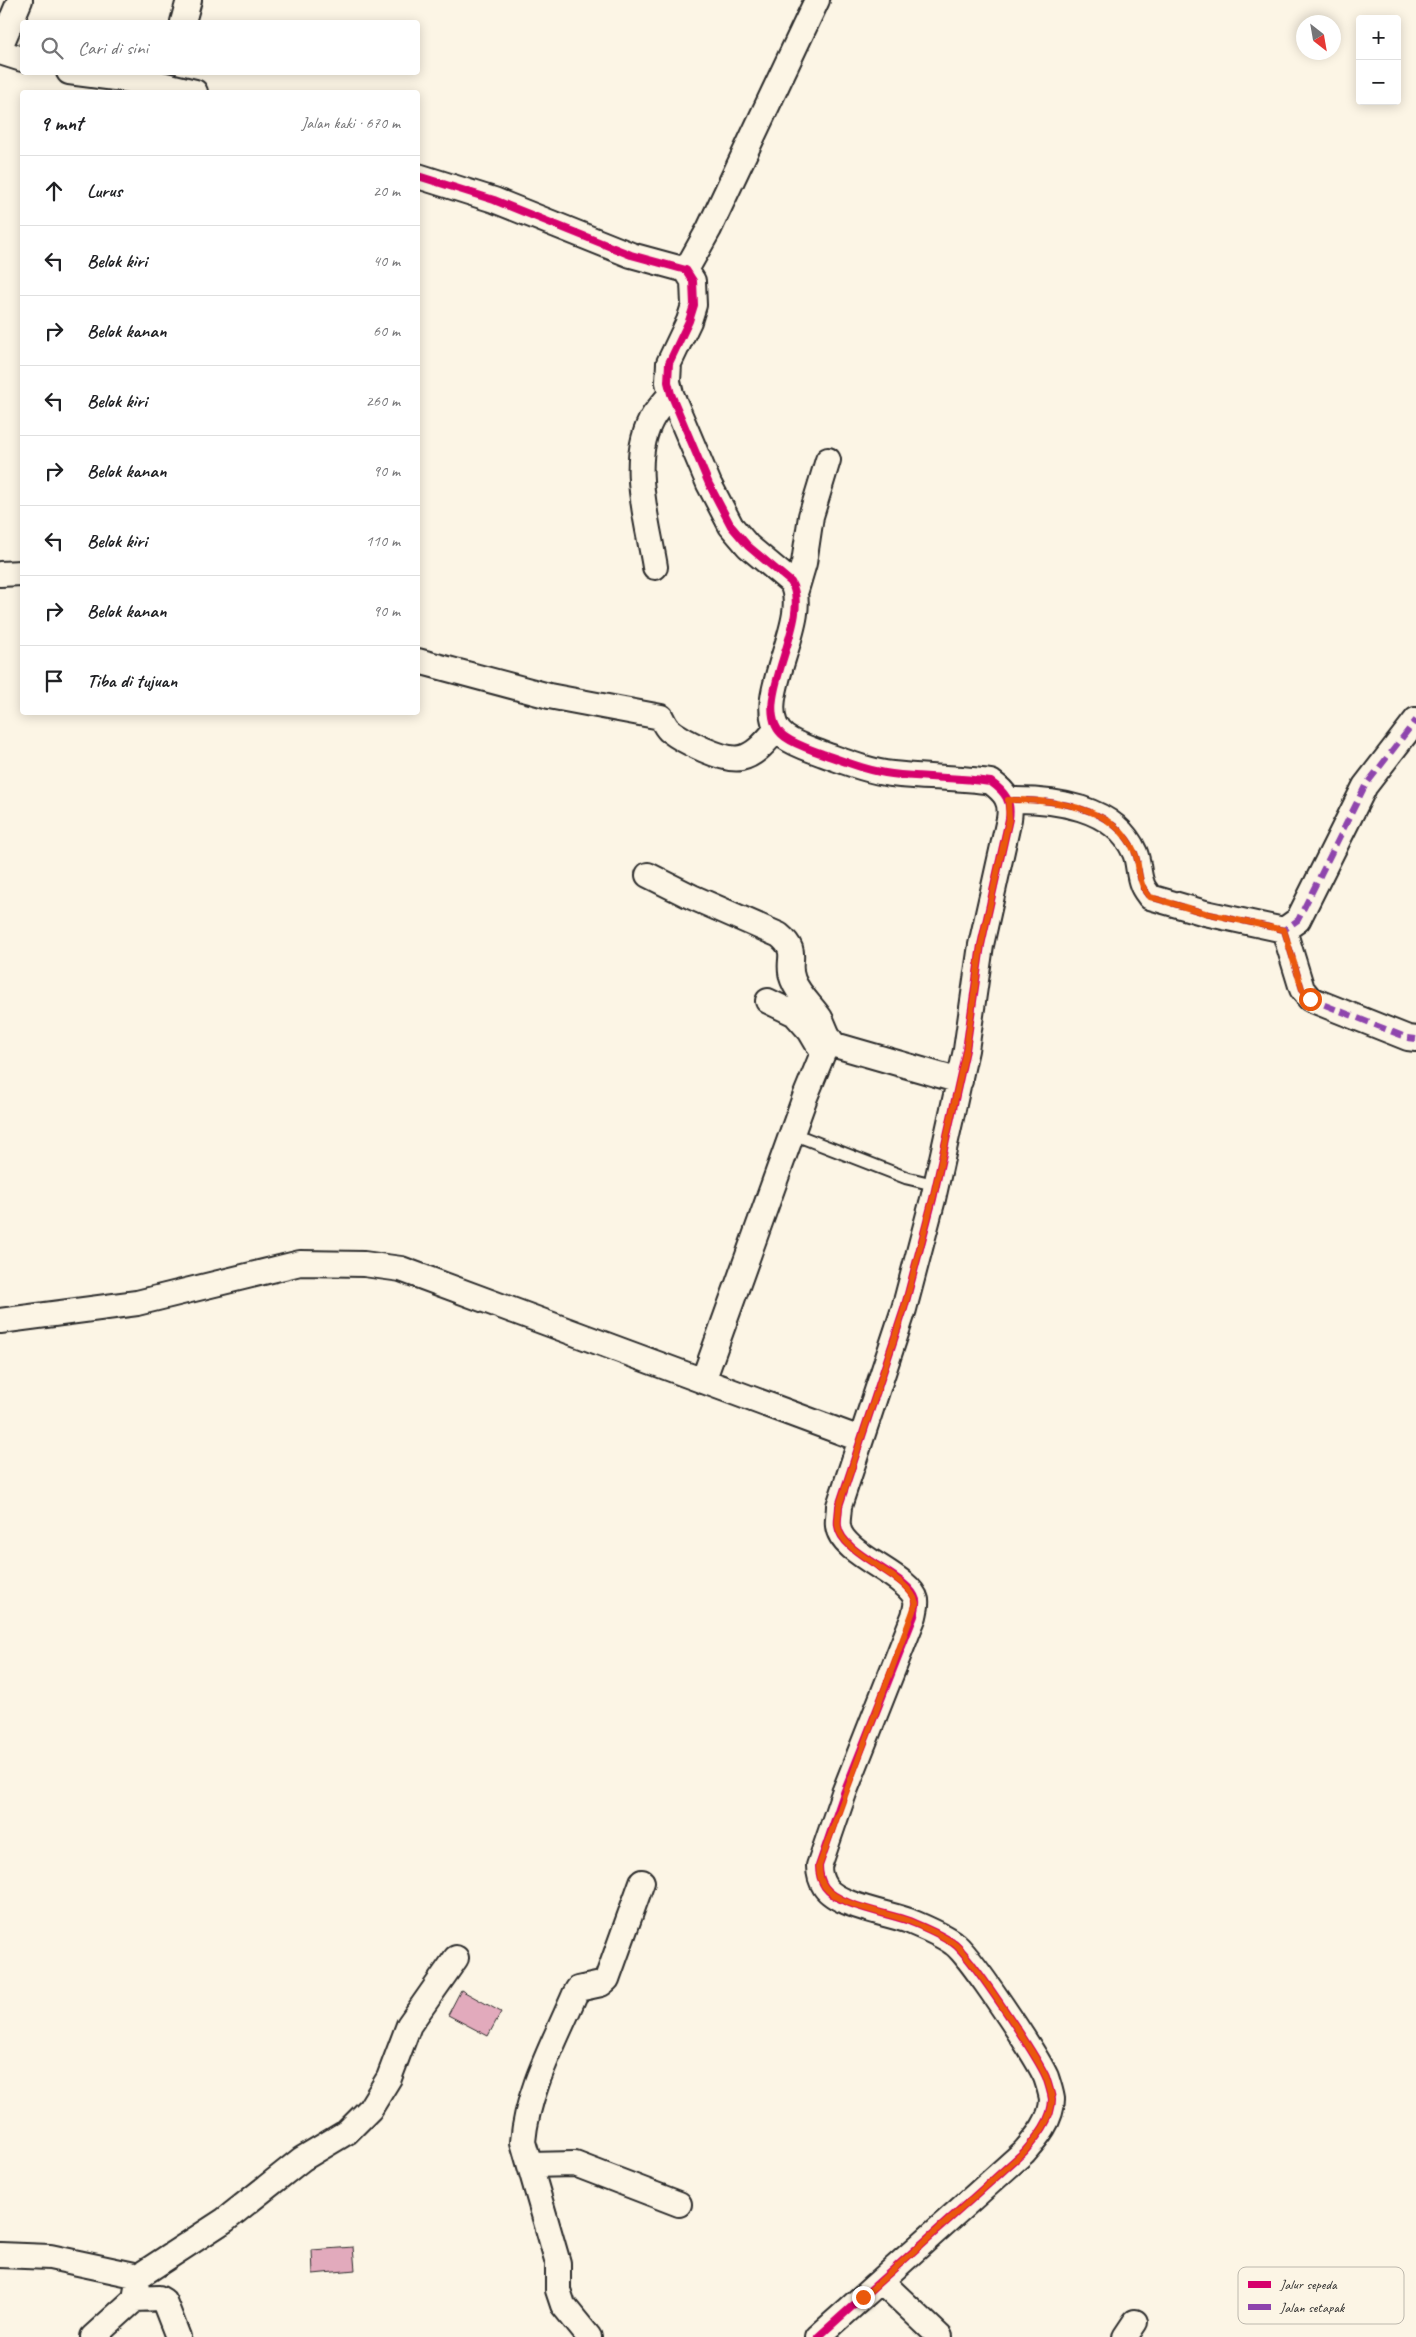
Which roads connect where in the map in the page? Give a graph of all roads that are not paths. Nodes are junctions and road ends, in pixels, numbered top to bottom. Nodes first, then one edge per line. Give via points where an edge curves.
1 (20, 0) edge
2 (189, 0) edge
3 (817, 0) edge
4 (184, 20) edge
5 (0, 47) edge
6 (0, 52) edge
7 (20, 58) edge
8 (116, 75) edge
9 (163, 78) edge
10 (190, 90) edge
11 (420, 177) edge
12 (686, 270) junction
13 (671, 394) junction
14 (828, 460) dead end
15 (655, 567) dead end
16 (20, 573) edge
17 (0, 574) edge
18 (796, 590) junction
19 (420, 662) edge
20 (1416, 720) edge
21 (777, 729) junction
22 (1008, 800) junction
23 (648, 875) dead end
24 (1284, 930) junction
25 (768, 1001) dead end
26 (1416, 1039) edge
27 (960, 1081) junction
28 (804, 1138) dead end
29 (930, 1183) junction
30 (0, 1321) edge
31 (703, 1381) junction
32 (860, 1438) junction
33 (642, 1882) dead end
34 (456, 1958) dead end
35 (530, 2165) junction
36 (678, 2204) dead end
37 (0, 2255) edge
38 (139, 2276) junction
39 (882, 2281) junction
40 (135, 2299) junction
41 (94, 2337) edge
42 (178, 2337) edge
43 (589, 2337) edge
44 (818, 2337) edge
45 (940, 2337) edge

1 - 5 street
2 - 4 street
3 - 12 street via 709,229
6 - 7 street
8 - 9 street
9 - 10 street
11 - 12 street via 517,209 631,255
12 - 13 street via 693,280 694,305 669,363
13 - 15 street via 653,416 643,446 640,473
13 - 18 street via 709,484 731,526 740,539 791,582
14 - 18 street via 811,516
16 - 17 street
18 - 21 street via 796,612 772,712
19 - 21 street via 549,696 661,717 668,729 727,759 749,755
20 - 24 street via 1365,786 1298,920
21 - 22 street via 794,743 858,767 893,774 991,782 1002,790
22 - 24 street via 1037,799 1085,809 1121,830 1135,854 1142,884 1150,897
22 - 27 street via 1009,819 981,945
23 - 27 street via 787,942 792,952 795,986 822,1020 826,1034 835,1045
24 - 26 street via 1302,989 1310,999
25 - 31 street via 795,1014 823,1053
27 - 29 street
28 - 29 lane via 907,1178
29 - 32 street via 904,1309
30 - 31 street via 137,1304 300,1264 364,1264 400,1268
31 - 32 street
32 - 39 street via 839,1506 838,1527 850,1545 914,1594 916,1603 914,1616 844,1794 819,1866 819,1875 833,1895 863,1908 909,1921 955,1943 1026,2043 1046,2077 1052,2098 1049,2116 1024,2152
33 - 35 street via 611,1972 601,1984 578,1989 538,2083 524,2125 524,2142
34 - 38 street via 409,2025 389,2078 370,2109 347,2132 302,2159 226,2220
35 - 36 street via 575,2164
35 - 43 street via 558,2263 558,2290 563,2305
37 - 38 street via 50,2257
38 - 40 street
39 - 44 street
39 - 45 street
40 - 41 street
40 - 42 street via 158,2298 164,2301

